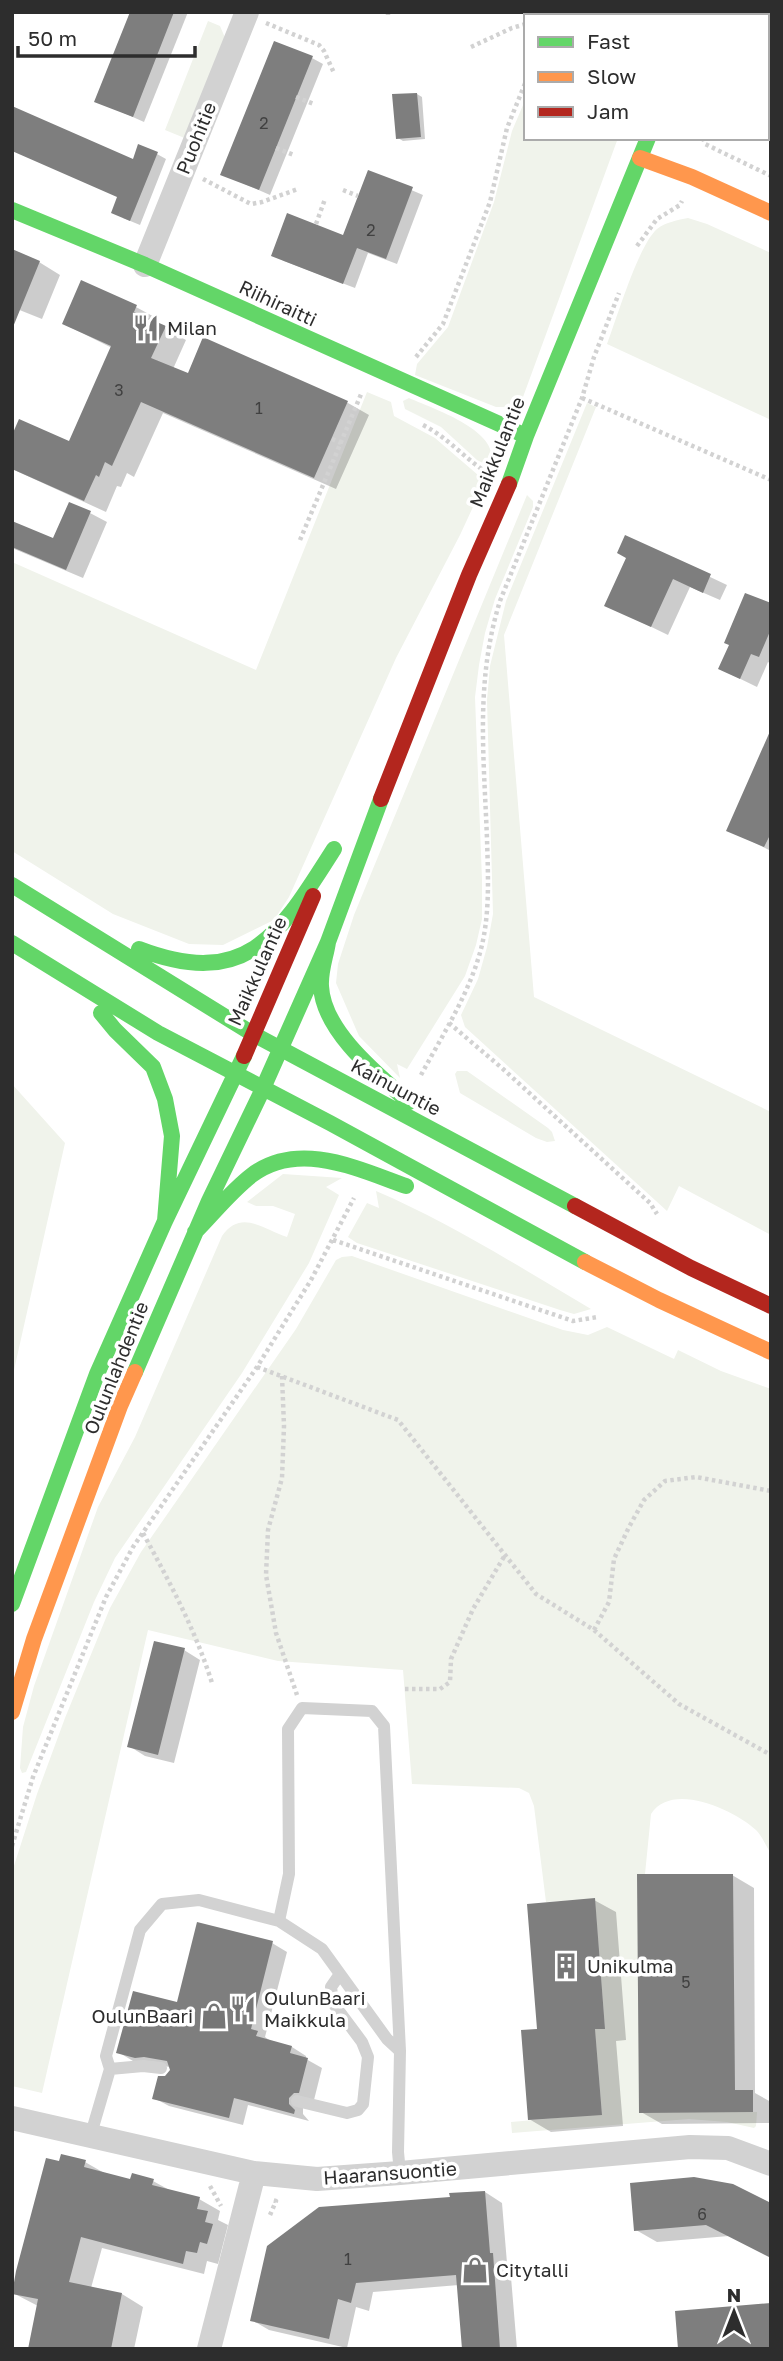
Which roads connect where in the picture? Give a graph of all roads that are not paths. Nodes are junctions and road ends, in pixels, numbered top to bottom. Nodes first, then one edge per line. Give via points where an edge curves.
1 (247, 13) edge
2 (647, 140) edge
3 (640, 158) junction
4 (12, 210) edge
5 (771, 212) edge
6 (145, 265) junction
7 (526, 436) junction
8 (387, 782) junction
9 (356, 820) dead end
10 (12, 885) edge
11 (95, 937) junction
12 (328, 942) junction
13 (12, 943) edge
14 (80, 987) junction
15 (253, 1034) junction
16 (280, 1048) junction
17 (236, 1073) junction
18 (263, 1086) junction
19 (456, 1142) junction
20 (165, 1221) junction
21 (508, 1222) junction
22 (195, 1232) junction
23 (771, 1306) edge
24 (771, 1352) edge
25 (12, 1604) edge
26 (12, 1712) edge
27 (279, 1921) junction
28 (340, 1974) junction
29 (400, 2051) junction
30 (161, 2068) dead end
31 (110, 2069) junction
32 (297, 2101) dead end
33 (12, 2118) edge
34 (91, 2134) junction
35 (771, 2164) edge
36 (400, 2173) junction
37 (251, 2184) junction
38 (209, 2349) edge

1 - 6 street, Puohitie
2 - 3 main road, Maikkulantie
3 - 5 main road
3 - 7 main road, Maikkulantie
4 - 6 main road, Riihiraitti
6 - 7 main road, Riihiraitti
7 - 8 main road, Maikkulantie
8 - 9 main road, Maikkulantie
8 - 12 main road, Maikkulantie
10 - 11 main road, Kainuuntie
11 - 15 main road, Kainuuntie
11 - 15 main road, Maikkulantie via 181,962 220,963 243,958 284,923 338,844
12 - 16 main road, Maikkulantie
12 - 19 main road via 321,986 330,1015 373,1069
13 - 14 main road
14 - 17 main road
14 - 20 main road via 153,1067 165,1099 172,1136
15 - 16 main road, Kainuuntie
15 - 17 main road, Maikkulantie
16 - 18 main road, Oulunlahdentie
16 - 19 main road, Kainuuntie
17 - 18 main road
17 - 20 main road, Oulunlahdentie
18 - 21 main road
18 - 22 main road, Oulunlahdentie
19 - 23 main road, Kainuuntie
20 - 25 main road, Oulunlahdentie via 97,1374
21 - 22 main road via 334,1161 296,1158 253,1174
21 - 24 main road
22 - 26 main road, Oulunlahdentie via 120,1406 34,1639
27 - 28 lane via 322,1949
27 - 29 lane via 289,1874 288,1730 302,1708 372,1711 384,1726
27 - 31 lane via 199,1900 162,1904 141,1930 106,2056
28 - 29 lane
28 - 32 lane via 331,1987 333,2003 368,2057 363,2104 347,2113
29 - 36 lane
30 - 31 lane
31 - 34 lane
33 - 34 street, Haaransuontie
34 - 37 street, Haaransuontie
35 - 36 street, Haaransuontie via 728,2148 690,2147
36 - 37 street, Haaransuontie
37 - 38 street

